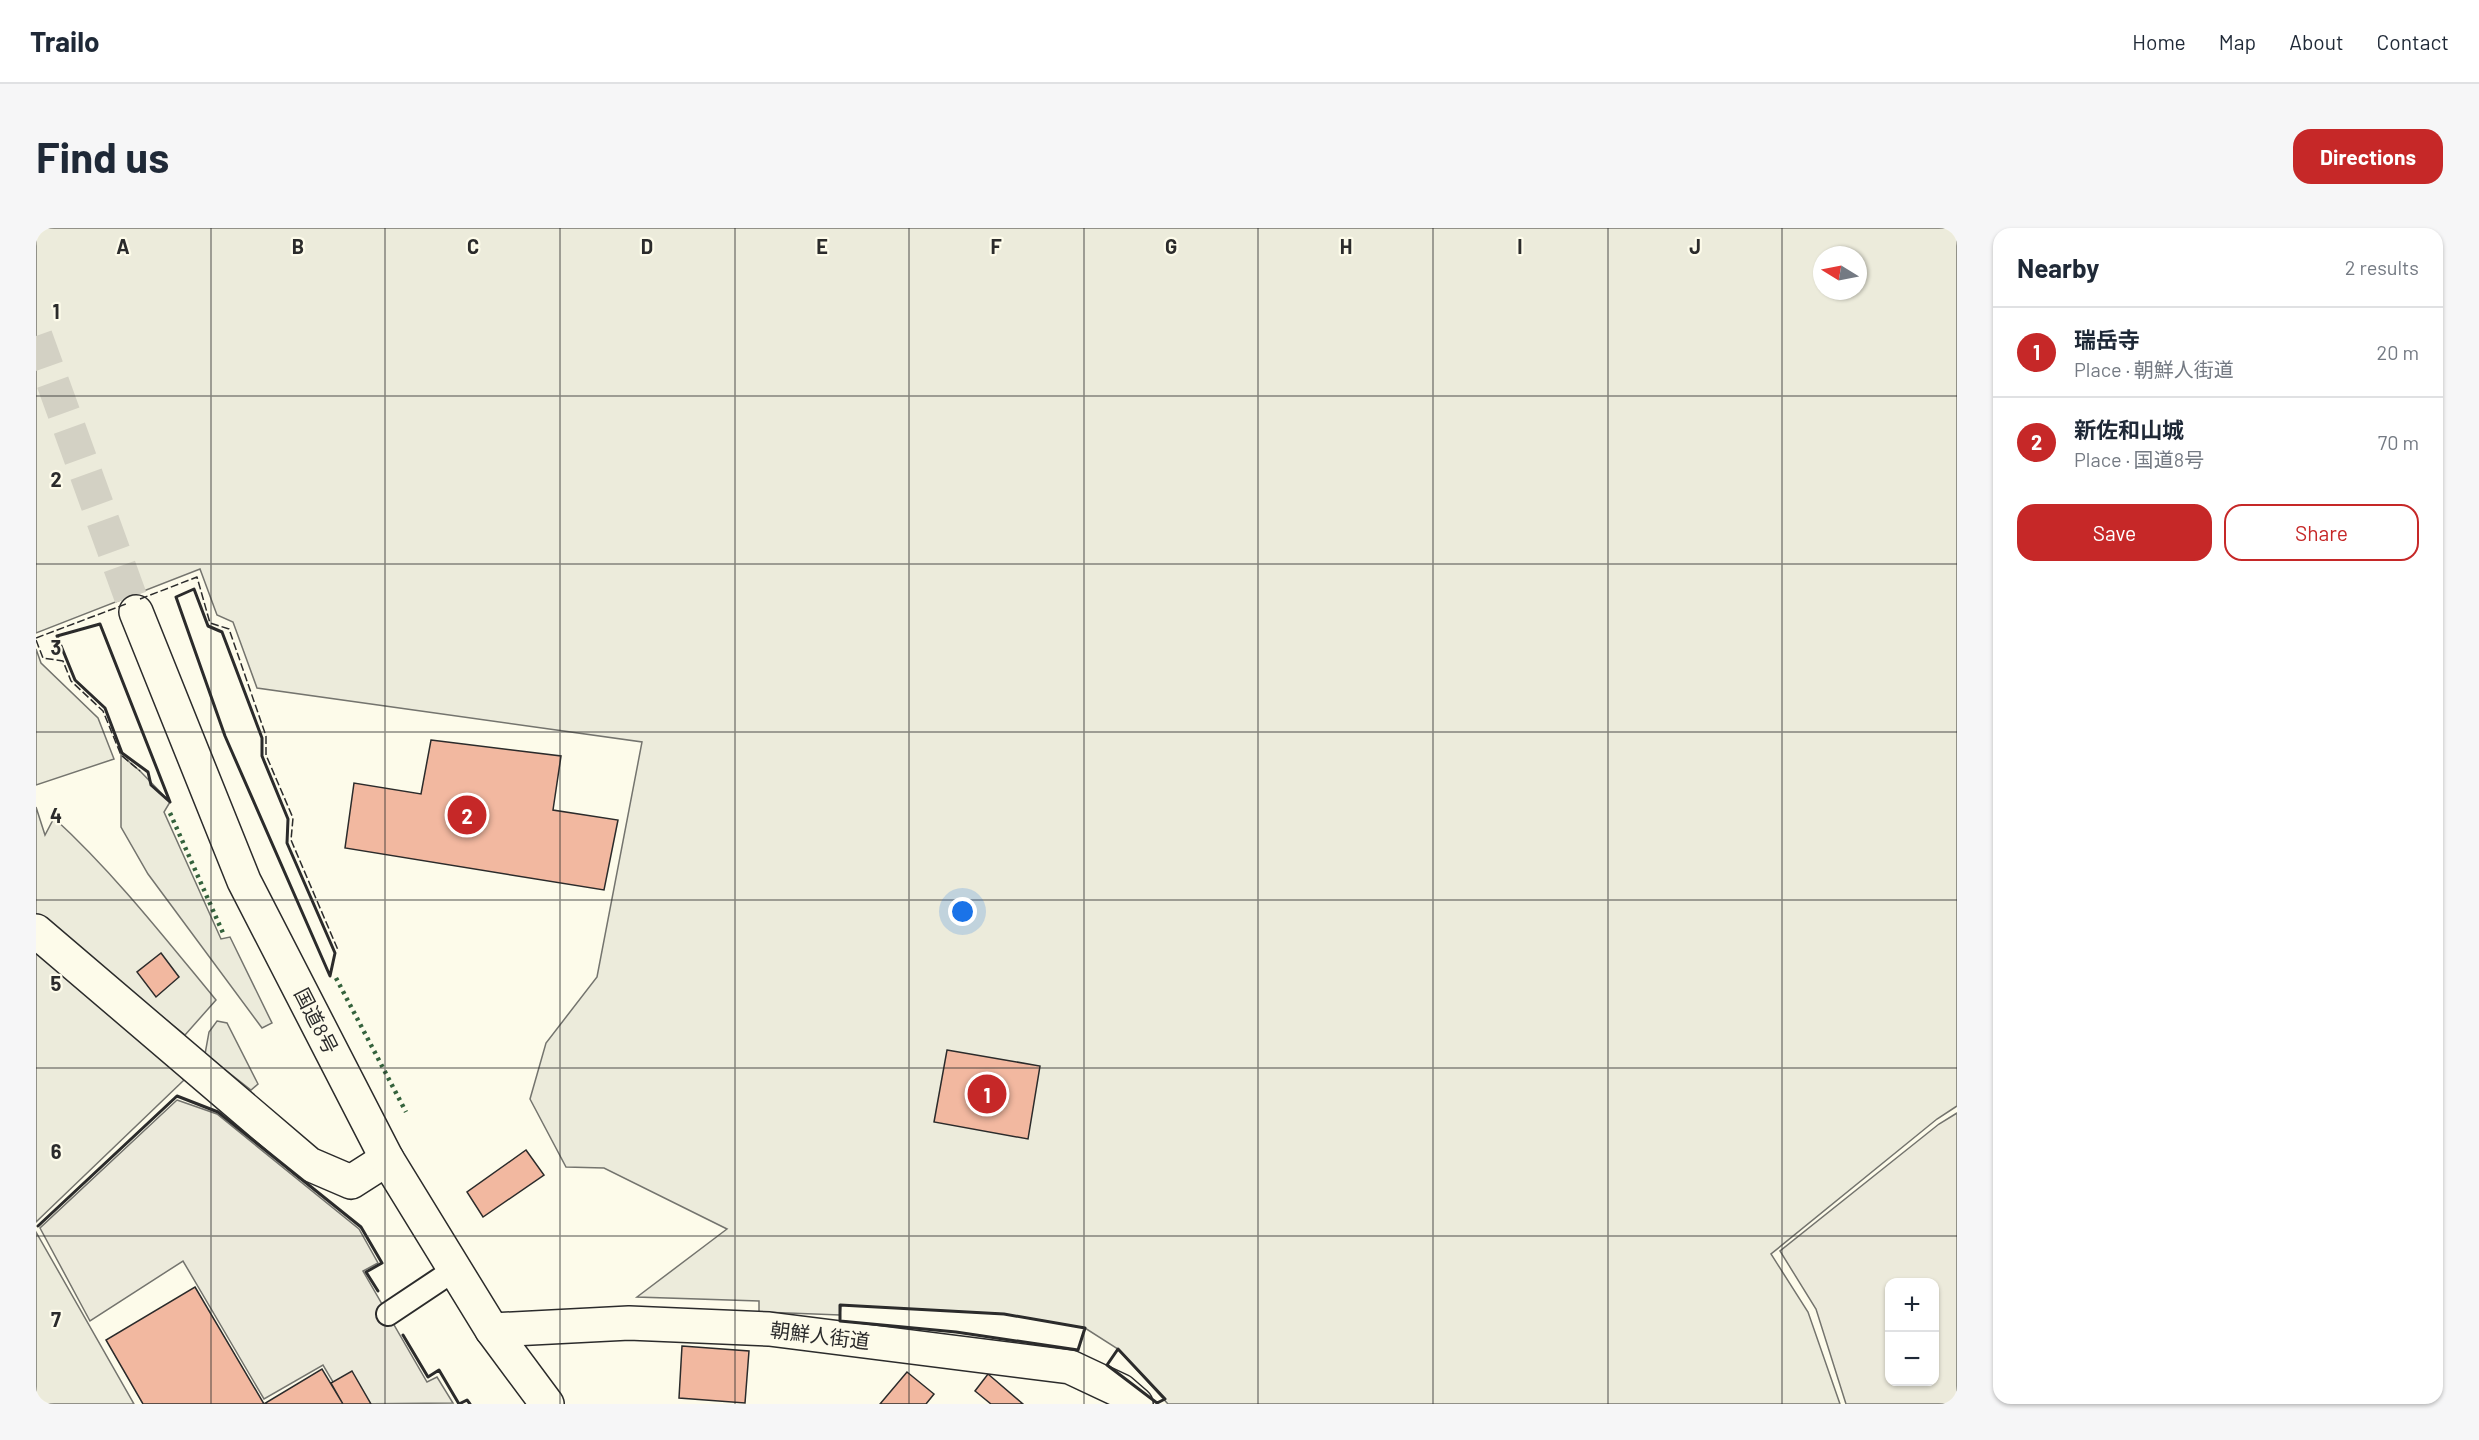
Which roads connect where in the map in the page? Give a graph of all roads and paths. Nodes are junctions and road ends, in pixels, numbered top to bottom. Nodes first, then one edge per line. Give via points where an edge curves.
1 (136, 612) tunnel mouth
2 (36, 931) edge
3 (387, 1159) junction
4 (454, 1270) junction
5 (388, 1314) dead end
6 (492, 1330) junction
7 (547, 1404) edge
8 (1137, 1404) edge

1 - 3 main road, 国道8号 via 244,881
2 - 3 main road via 309,1164 351,1182
3 - 4 main road, 国道8号
4 - 5 lane
4 - 6 main road, 国道8号
6 - 7 main road, 国道8号
6 - 8 main road, 朝鮮人街道 via 629,1323 768,1329 1070,1366 1121,1391

